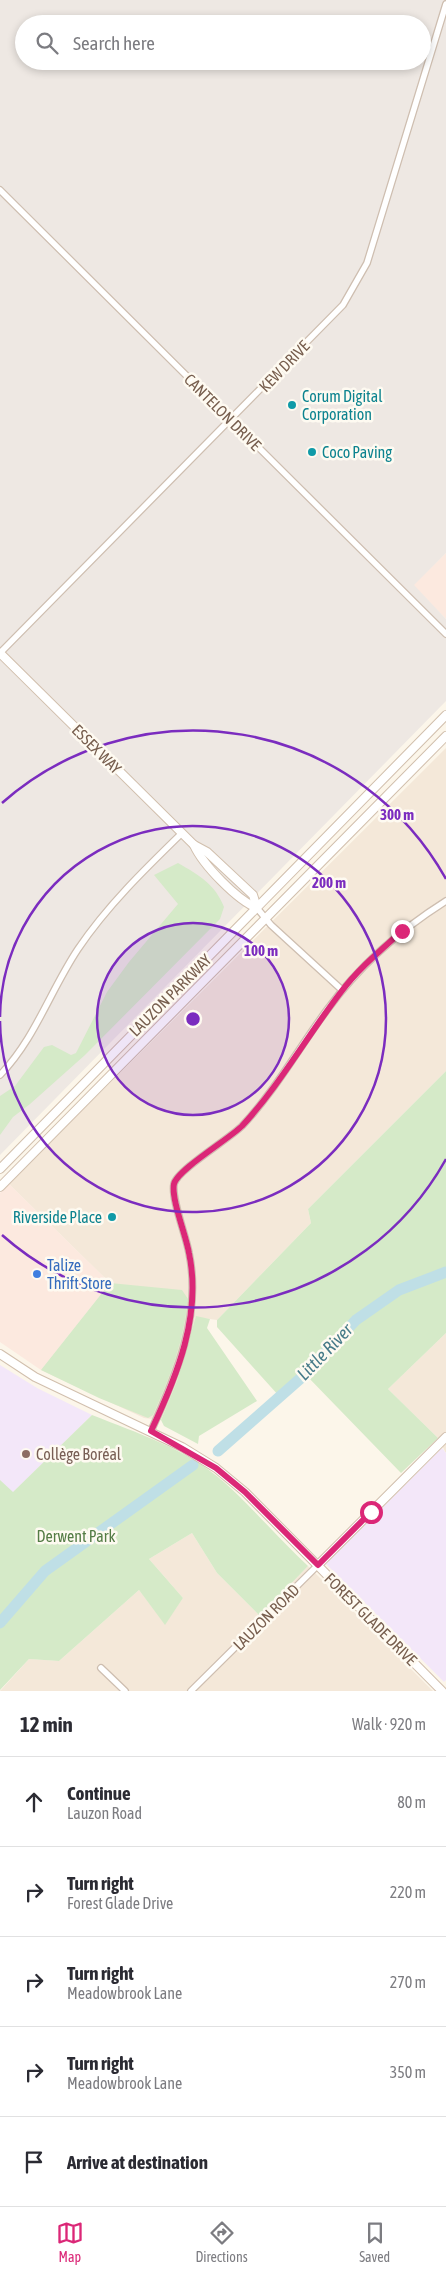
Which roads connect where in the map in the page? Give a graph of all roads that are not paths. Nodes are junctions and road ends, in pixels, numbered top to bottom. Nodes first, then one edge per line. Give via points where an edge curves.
1 (446, 4) edge
2 (431, 54) edge
3 (426, 70) edge
4 (0, 190) edge
5 (231, 419) junction
6 (446, 634) edge
7 (0, 653) edge
8 (446, 715) edge
9 (446, 736) edge
10 (182, 833) junction
11 (194, 845) junction
12 (446, 902) edge
13 (257, 908) junction
14 (265, 918) junction
15 (342, 990) junction
16 (0, 1075) edge
17 (0, 1169) edge
18 (0, 1187) edge
19 (0, 1354) edge
20 (151, 1431) junction
21 (446, 1437) edge
22 (318, 1565) junction
23 (101, 1668) dead end
24 (125, 1691) edge
25 (191, 1691) edge
26 (442, 1691) edge

1 - 2 street, KEW DRIVE
3 - 5 street, KEW DRIVE via 370,256 356,286 343,306
4 - 5 street, CANTELON DRIVE
5 - 6 street, CANTELON DRIVE
5 - 7 street, KEW DRIVE
7 - 10 main road, ESSEX WAY
8 - 13 main road, LAUZON PARKWAY
9 - 14 main road, LAUZON PARKWAY
10 - 11 main road, ESSEX WAY
10 - 16 street via 99,920 62,975 34,1030
11 - 13 main road, ESSEX WAY via 206,852 253,896
11 - 13 main road, ESSEX WAY via 199,856 244,903
12 - 15 street via 402,931
13 - 14 street, ESSEX WAY
13 - 17 main road, LAUZON PARKWAY
14 - 15 street, ESSEX WAY
14 - 18 main road, LAUZON PARKWAY
15 - 20 street via 266,1100 240,1128 182,1171 174,1181 172,1192 190,1255 189,1323 182,1356
19 - 20 main road, FOREST GLADE DRIVE via 35,1377
20 - 22 main road, FOREST GLADE DRIVE via 216,1468 245,1492
21 - 22 main road, LAUZON ROAD
22 - 25 street, LAUZON ROAD
22 - 26 main road, FOREST GLADE DRIVE
23 - 24 street

